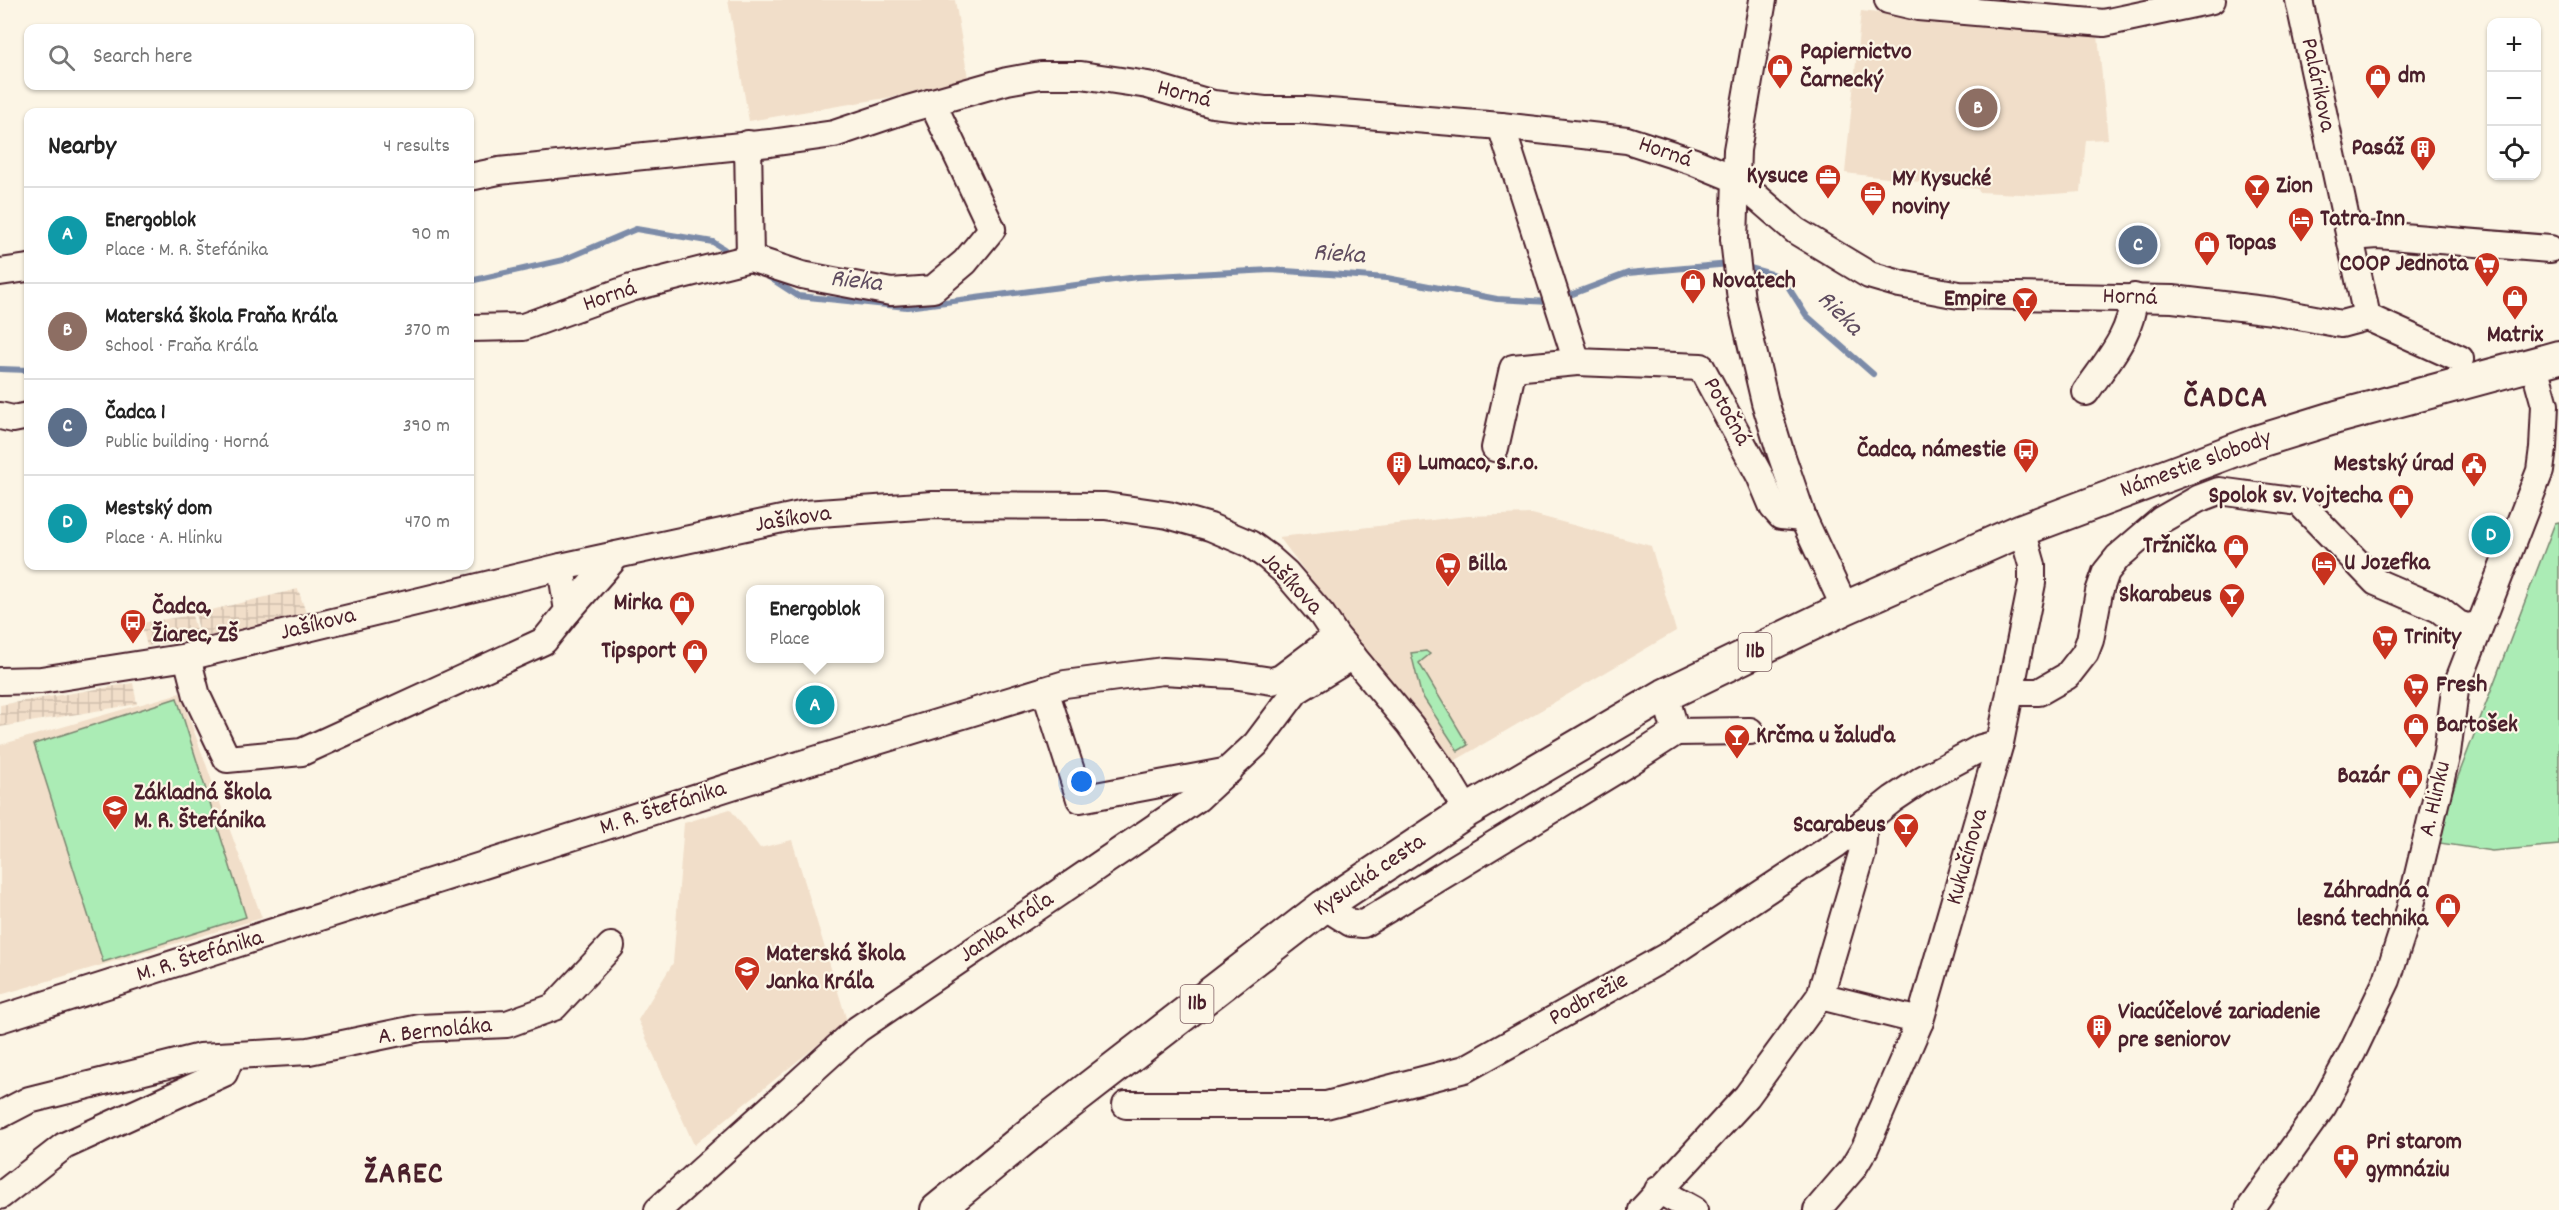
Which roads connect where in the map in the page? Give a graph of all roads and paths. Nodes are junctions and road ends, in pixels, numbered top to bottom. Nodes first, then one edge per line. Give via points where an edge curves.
1 (1763, 0) edge
2 (1888, 0) edge
3 (2212, 0) edge
4 (2298, 0) edge
5 (932, 102) junction
6 (1501, 126) junction
7 (748, 144) junction
8 (474, 176) edge
9 (1736, 179) junction
10 (2350, 237) junction
11 (2550, 249) dead end
12 (750, 258) junction
13 (24, 269) edge
14 (0, 272) edge
15 (2134, 297) junction
16 (2367, 317) junction
17 (474, 328) edge
18 (2460, 359) dead end
19 (2546, 359) edge
20 (1577, 362) junction
21 (2086, 392) dead end
22 (0, 416) edge
23 (24, 417) edge
24 (1495, 448) dead end
25 (1803, 518) junction
26 (2022, 530) junction
27 (617, 555) junction
28 (561, 567) junction
29 (1845, 608) junction
30 (568, 611) junction
31 (2478, 625) junction
32 (1326, 644) dead end
33 (1353, 656) junction
34 (187, 657) junction
35 (0, 681) edge
36 (1045, 690) junction
37 (2012, 692) junction
38 (1665, 695) junction
39 (1750, 731) dead end
40 (1676, 732) junction
41 (2000, 742) junction
42 (1229, 771) junction
43 (1467, 811) junction
44 (1864, 822) junction
45 (1324, 906) junction
46 (611, 946) dead end
47 (1820, 996) junction
48 (0, 1019) edge
49 (1920, 1022) junction
50 (231, 1056) junction
51 (1126, 1105) dead end
52 (0, 1115) edge
53 (1658, 1190) junction
54 (0, 1196) edge
55 (1831, 1206) edge
56 (658, 1209) edge
57 (938, 1210) edge
58 (1642, 1210) edge
59 (1694, 1210) edge
60 (2249, 1210) edge

1 - 9 street via 1737,148
2 - 3 street via 1917,7 2104,23
4 - 10 street, Palárikova
5 - 6 street, Horná via 1007,81 1041,75 1081,75 1148,85 1213,104
5 - 7 street, Horná via 834,134
5 - 12 street via 992,229 965,262 933,289 891,292 802,275
6 - 9 street, Horná via 1627,140
6 - 20 street
7 - 8 street, Horná
7 - 12 street
9 - 15 street, Horná via 1796,231 1869,275 1959,295
9 - 25 street via 1734,238 1741,300 1765,402
10 - 11 street via 2378,235
10 - 16 street, Palárikova
12 - 17 street, Horná via 632,288 523,327
13 - 14 street
15 - 16 street, Horná via 2250,308 2341,324
15 - 21 street via 2133,317 2126,333
16 - 18 street
19 - 26 main road, Námestie slobody / 11b via 2256,442
19 - 31 street, A. Hlinku via 2540,471
20 - 24 street, Potočná via 1513,368
20 - 25 street, Potočná via 1701,367 1773,507 1780,516
22 - 23 street
25 - 29 street
26 - 29 main road, Námestie slobody / 11b
26 - 37 street, Kukučínova via 2032,565 2032,582
27 - 28 street, Jašíkova
27 - 30 street
27 - 33 street, Jašíkova via 805,514 933,505 1071,505 1138,510 1199,524 1250,544 1286,573
28 - 30 street
28 - 34 street, Jašíkova
29 - 38 main road, Kysucká cesta / 11b
30 - 34 street via 544,641 302,752 227,759 197,696
31 - 37 street via 2458,624 2439,609 2376,582 2298,502 2219,491 2161,520 2118,557 2106,572 2099,592 2085,652 2067,676 2039,692
31 - 60 street, A. Hlinku via 2455,690 2447,753 2410,909 2386,980 2323,1106
32 - 36 street, M. R. Štefánika via 1272,681 1163,671
33 - 42 street, Janka Kráľa via 1296,691 1256,744
33 - 43 street, Jašíkova via 1410,725
34 - 35 street, Jašíkova via 41,680
36 - 42 street via 1080,799
36 - 48 street, M. R. Štefánika
37 - 41 street, Kukučínova
38 - 40 street
38 - 43 main road, Kysucká cesta / 11b
39 - 40 street
40 - 45 street via 1364,924 1351,923
41 - 44 street, Podbrežie via 1923,779
41 - 49 street, Kukučínova
42 - 56 street, Janka Kráľa via 1198,798 858,1029
43 - 45 main road, Kysucká cesta / 11b
44 - 47 street via 1862,854
44 - 51 street, Podbrežie via 1667,956 1466,1069 1326,1106
45 - 57 main road, Kysucká cesta / 11b via 1036,1128
46 - 50 street, A. Bernoláka via 554,1007 507,1024 420,1028 309,1051
47 - 49 street
47 - 53 street via 1747,1096
49 - 55 street, Kukučínova via 1865,1148
50 - 52 street, A. Bernoláka via 200,1057 29,1100
50 - 54 street via 224,1073 64,1146
53 - 58 street
53 - 59 street

